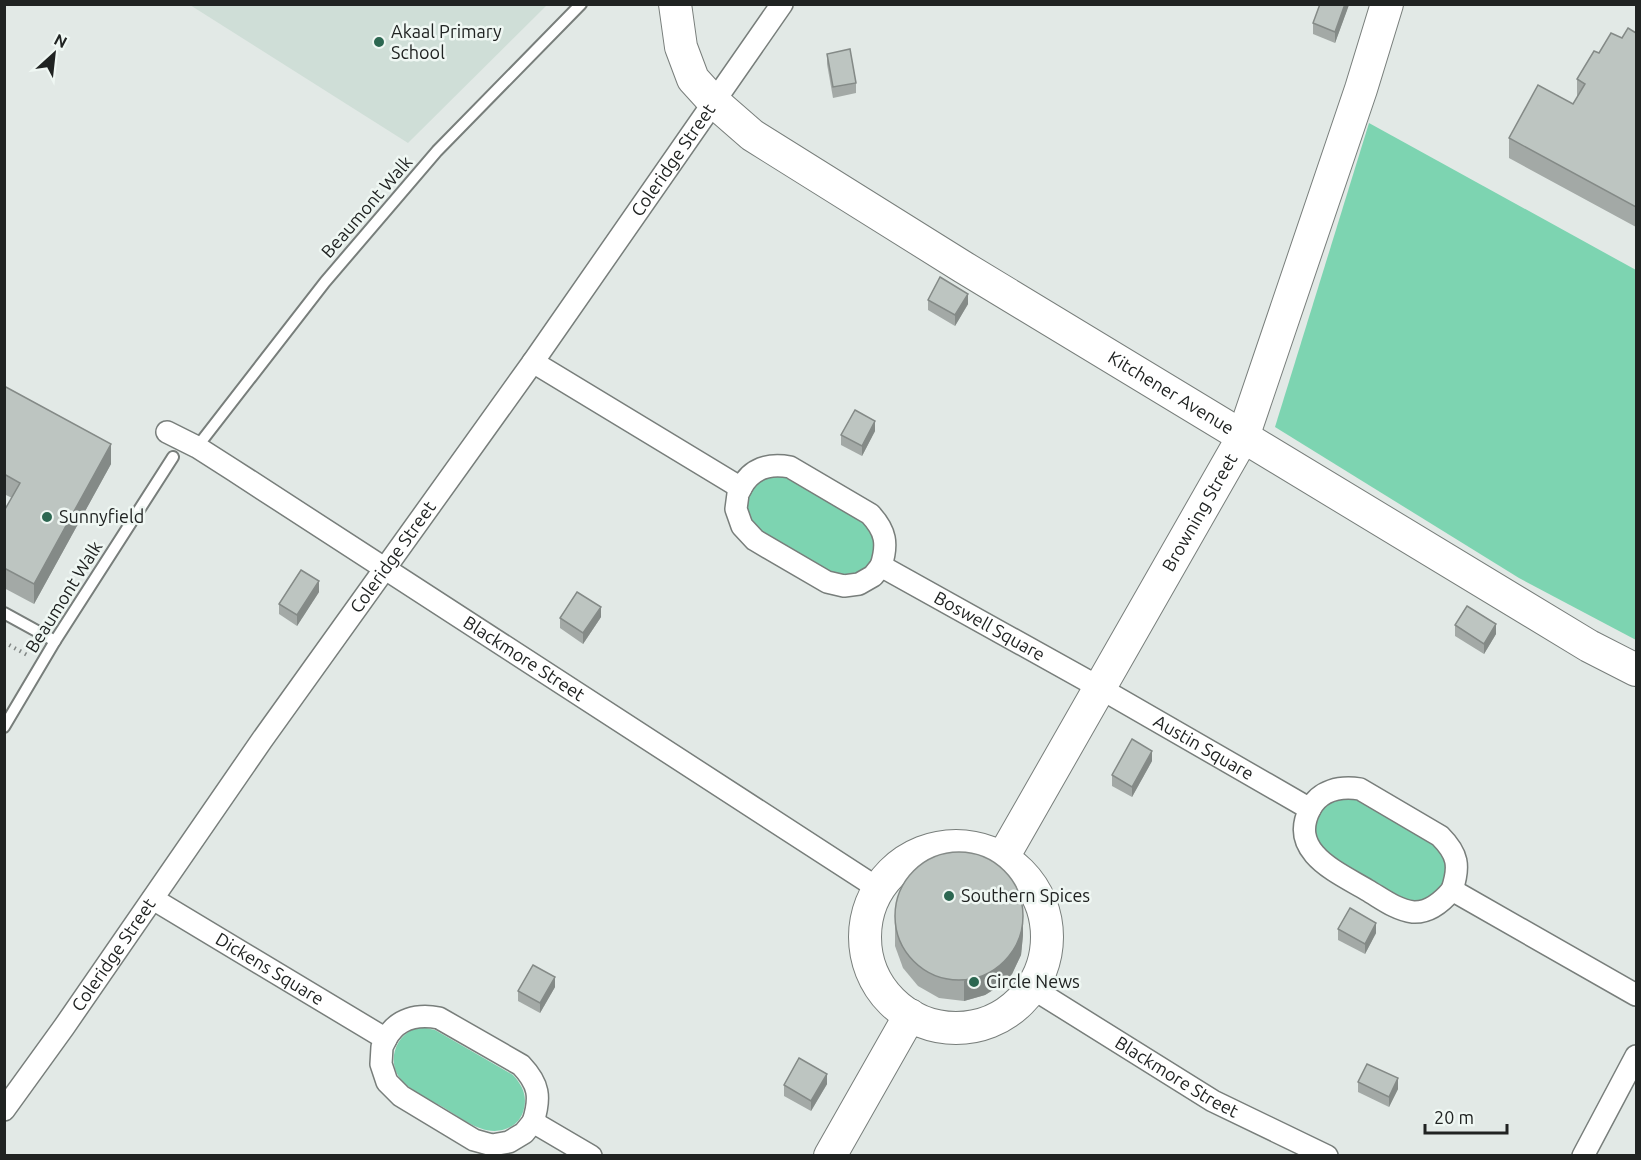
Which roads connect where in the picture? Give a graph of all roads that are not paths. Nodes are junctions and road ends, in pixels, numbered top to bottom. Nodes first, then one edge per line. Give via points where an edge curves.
1 (581, 4) edge
2 (675, 4) edge
3 (782, 4) edge
4 (1387, 4) edge
5 (713, 101) junction
6 (533, 362) junction
7 (167, 432) dead end
8 (1243, 438) junction
9 (197, 447) junction
10 (173, 456) dead end
11 (741, 488) junction
12 (881, 566) junction
13 (385, 567) junction
14 (4, 614) edge
15 (55, 641) junction
16 (1636, 670) edge
17 (1099, 688) junction
18 (4, 727) edge
19 (1310, 809) junction
20 (1002, 859) junction
21 (879, 889) junction
22 (1452, 890) junction
23 (153, 899) junction
24 (1032, 988) junction
25 (1636, 995) edge
26 (909, 1015) junction
27 (386, 1039) junction
28 (1636, 1056) edge
29 (4, 1110) edge
30 (533, 1122) junction
31 (591, 1155) edge
32 (830, 1155) edge
33 (1327, 1155) edge
34 (1583, 1155) edge

1 - 9 lane, Beaumont Walk via 437,151 325,282
2 - 5 street, Kitchener Avenue via 681,47 693,78
3 - 5 street, Coleridge Street
4 - 8 street, Browning Street
5 - 6 street, Coleridge Street
5 - 8 street, Kitchener Avenue via 752,135
6 - 11 street
6 - 13 street, Coleridge Street
7 - 9 street, Blackmore Street
8 - 16 street, Kitchener Avenue via 1589,646
8 - 17 street, Browning Street
9 - 13 street, Blackmore Street
10 - 15 lane, Beaumont Walk
11 - 12 street via 736,509 748,533 827,582 859,584
11 - 12 street via 745,480 765,466 789,467 879,523 885,536
12 - 17 street, Boswell Square
13 - 21 street, Blackmore Street
13 - 23 street, Coleridge Street
14 - 15 lane
15 - 18 lane, Beaumont Walk
17 - 19 street, Austin Square
17 - 20 street, Browning Street
19 - 22 street via 1304,833 1323,864 1396,907 1413,912 1430,909
19 - 22 street via 1325,792 1348,787 1360,789 1440,836 1450,846 1457,876
20 - 21 street via 973,847 943,846 906,860
20 - 24 street via 1018,869 1038,895 1045,913 1047,947 1039,978
21 - 26 street via 866,923 865,949 874,978 900,1010
22 - 25 street
23 - 27 street, Dickens Square
23 - 29 street, Coleridge Street
24 - 26 street via 1007,1014 974,1027 948,1028
24 - 33 street, Blackmore Street via 1213,1101
26 - 32 street
27 - 30 street via 381,1064 387,1082 401,1096 474,1140 492,1145 509,1142
27 - 30 street via 390,1031 412,1017 439,1018 531,1075 538,1107
28 - 34 street
30 - 31 street

